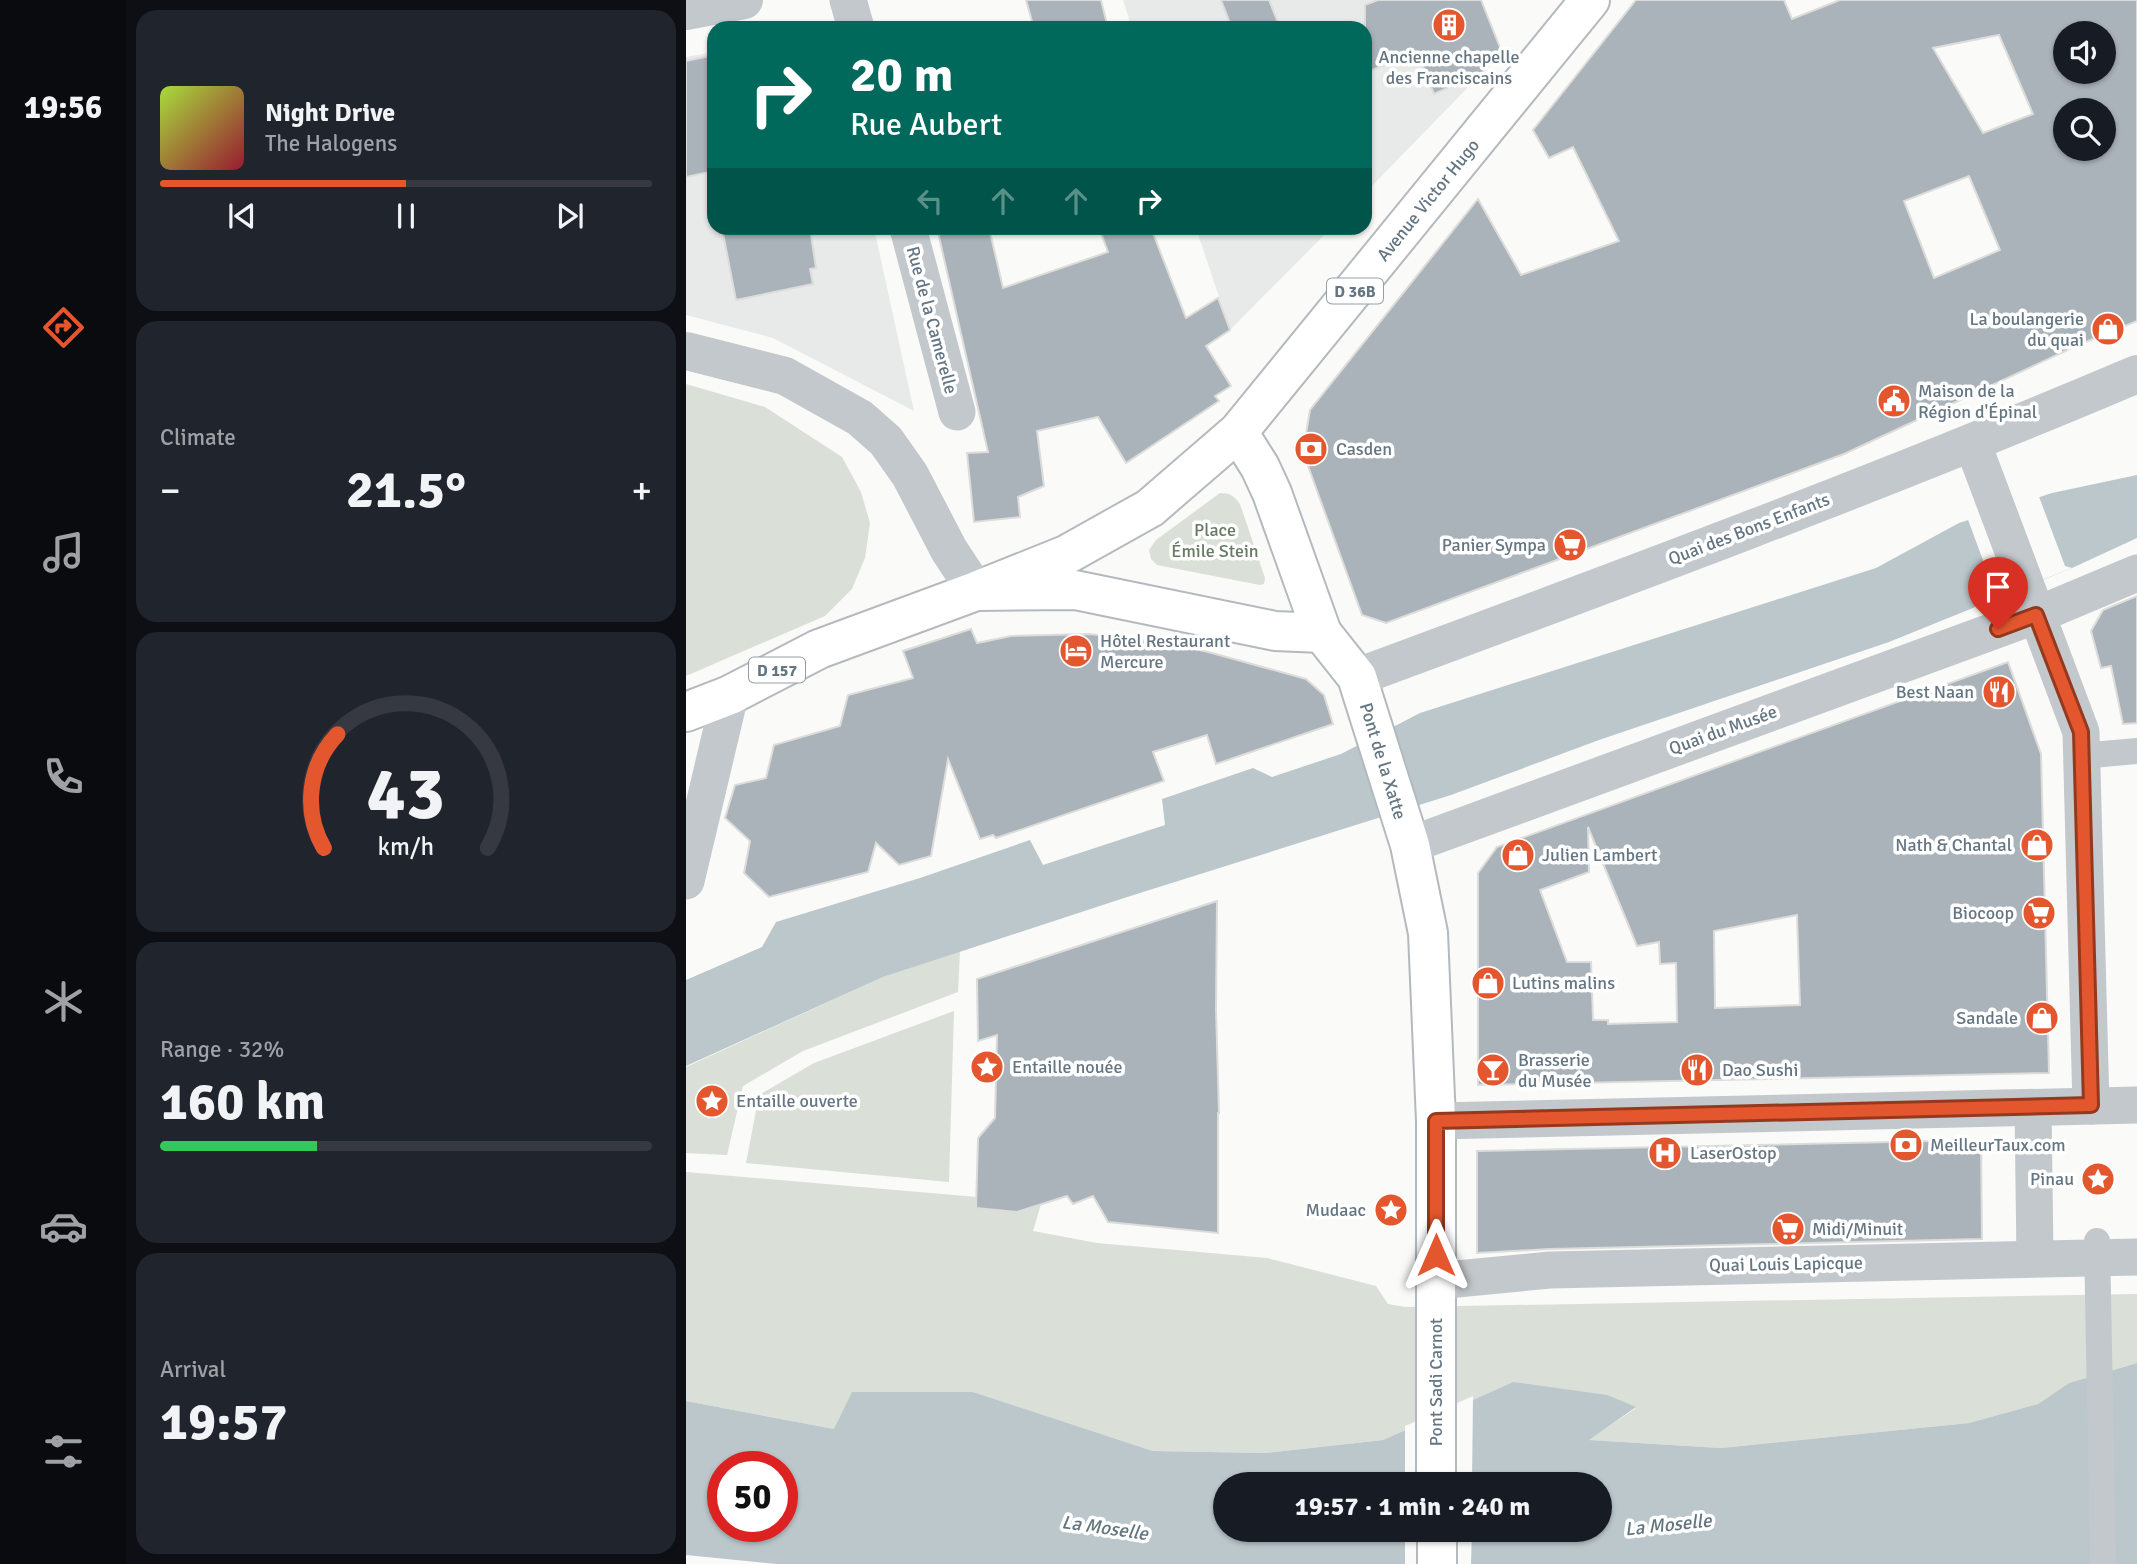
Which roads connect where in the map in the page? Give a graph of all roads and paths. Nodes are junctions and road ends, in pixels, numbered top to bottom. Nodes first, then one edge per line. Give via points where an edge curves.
1 (744, 0) edge
2 (849, 0) edge
3 (1590, 0) edge
4 (686, 11) edge
5 (854, 21) edge
6 (910, 235) edge
7 (686, 351) edge
8 (2137, 374) edge
9 (957, 412) dead end
10 (1238, 432) junction
11 (1972, 442) junction
12 (2137, 573) edge
13 (976, 591) junction
14 (2032, 601) junction
15 (1322, 633) junction
16 (1357, 677) junction
17 (730, 695) junction
18 (686, 712) edge
19 (2137, 751) edge
20 (2081, 756) junction
21 (1410, 845) junction
22 (686, 881) edge
23 (2113, 1105) edge
24 (2033, 1108) junction
25 (1436, 1121) junction
26 (2098, 1250) junction
27 (2137, 1257) edge
28 (2035, 1258) junction
29 (1436, 1281) junction
30 (1436, 1472) edge
31 (1437, 1542) edge
32 (1437, 1564) edge
33 (2103, 1564) edge

1 - 4 street
2 - 5 street
3 - 10 main road, Avenue Victor Hugo / D 36B
6 - 9 street, Rue de la Camerelle
7 - 13 street via 785,376 860,418 886,442 910,475
8 - 11 street, Quai des Bons Enfants
10 - 13 main road, D 36B via 1150,508 1066,555
10 - 15 main road via 1272,493
11 - 14 street
11 - 16 street, Quai des Bons Enfants
12 - 14 street, Quai du Musée
13 - 15 main road, D 157 via 1075,590 1275,631
13 - 17 main road, D 157 via 819,649
14 - 20 street via 2081,732
14 - 21 street, Quai du Musée
15 - 16 main road
16 - 21 main road, Pont de la Xatte
17 - 18 main road, D 157
17 - 22 street
19 - 20 street
20 - 23 street
21 - 25 main road, Pont de la Xatte via 1428,933
23 - 24 street
24 - 25 street
24 - 28 street
25 - 29 main road, Pont Sadi Carnot
26 - 27 street, Quai Louis Lapicque
26 - 28 street, Quai Louis Lapicque
26 - 33 street
28 - 29 street, Quai Louis Lapicque via 1550,1270
29 - 30 main road, Pont Sadi Carnot
31 - 32 main road

